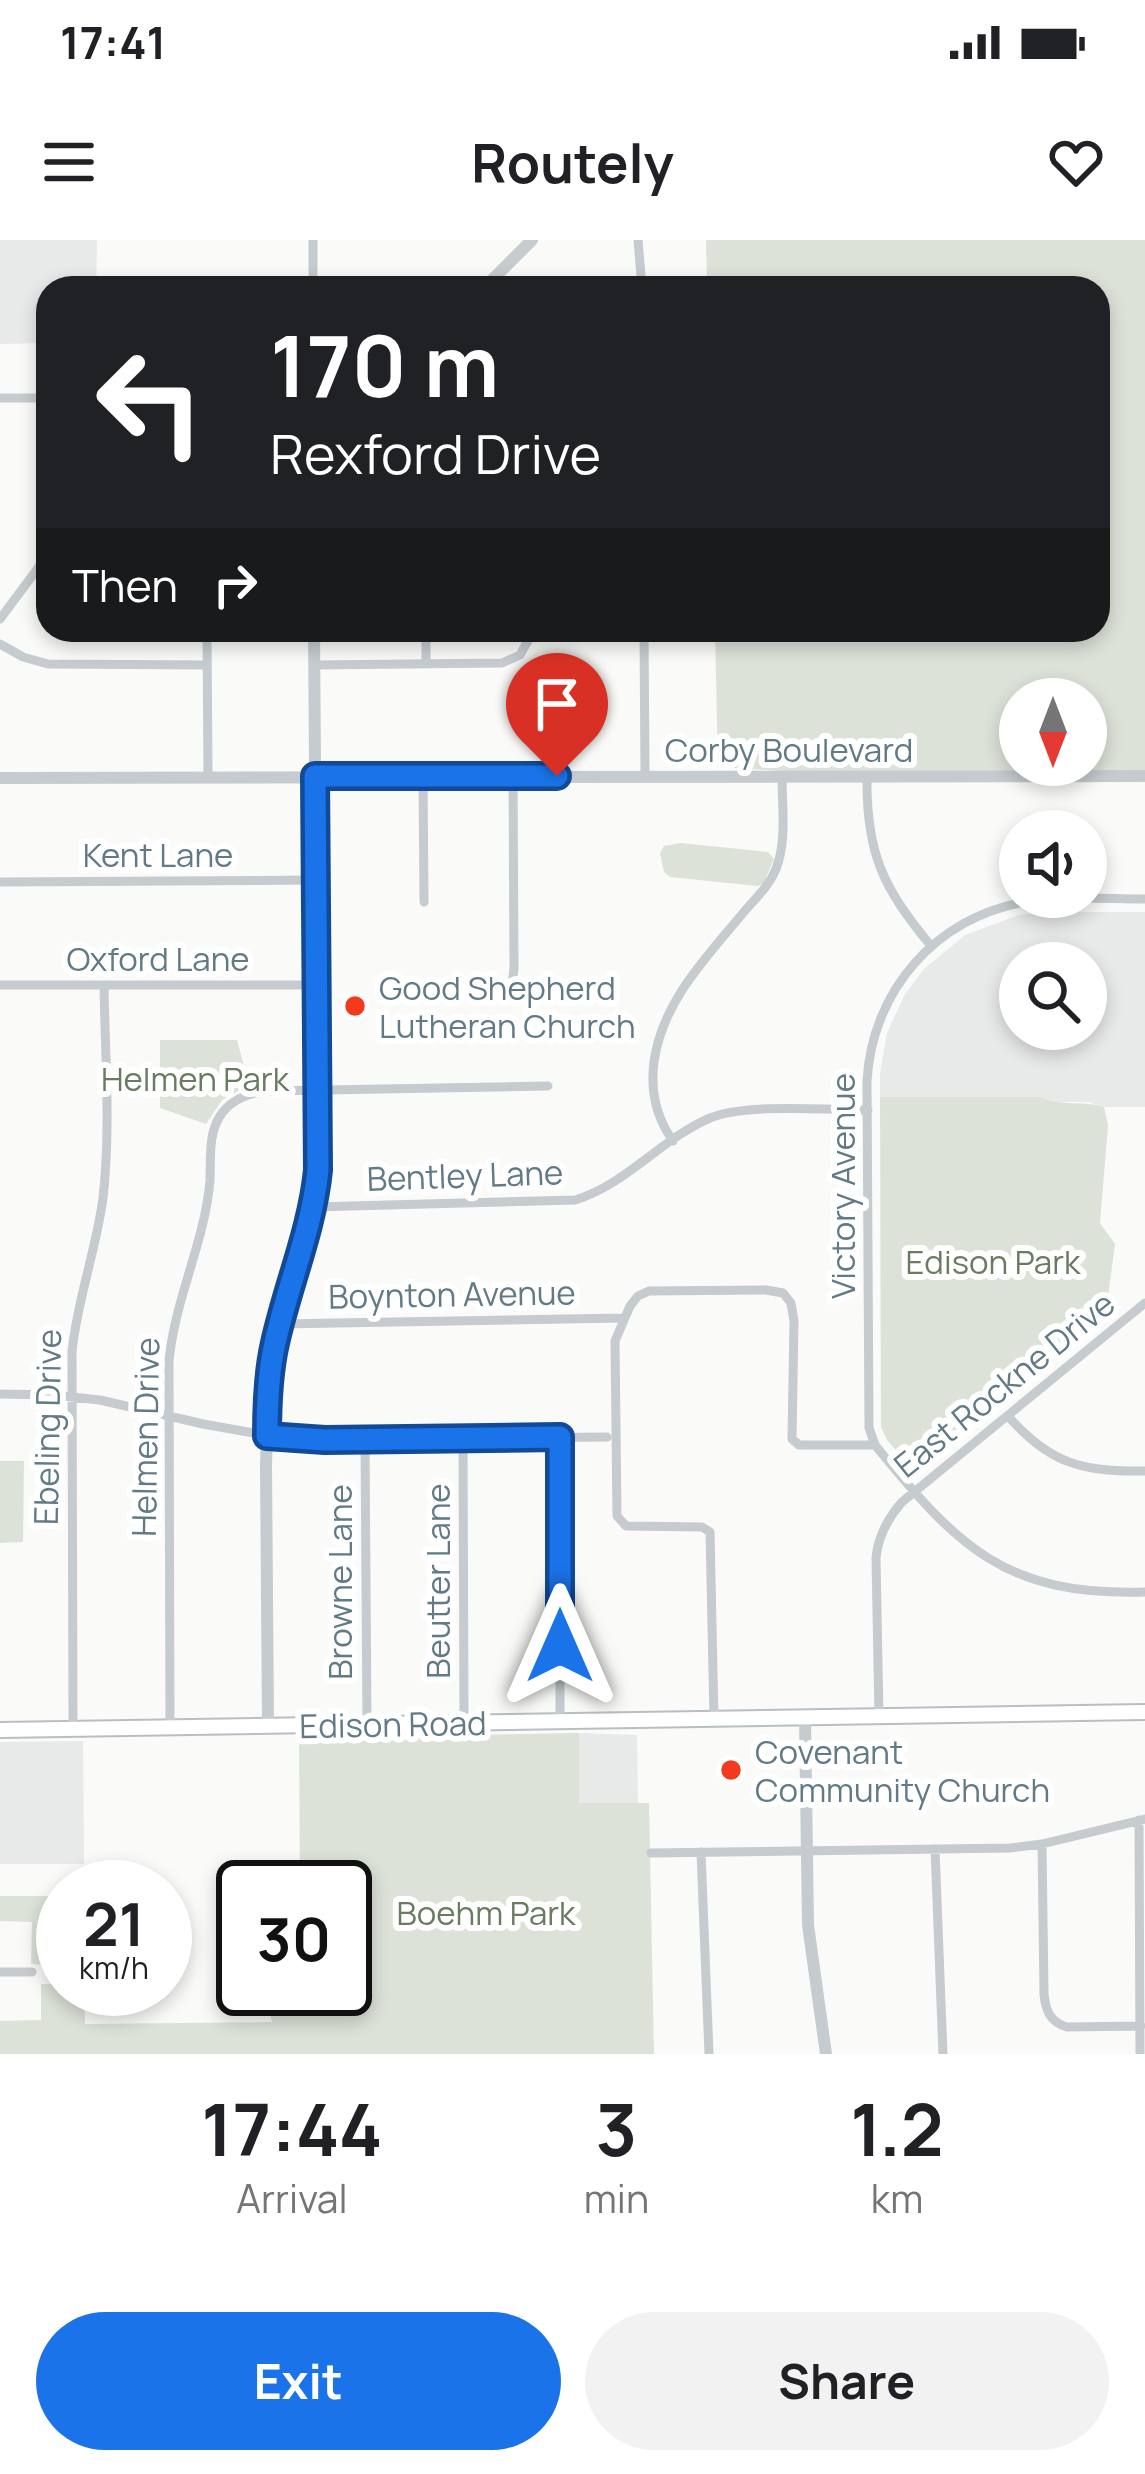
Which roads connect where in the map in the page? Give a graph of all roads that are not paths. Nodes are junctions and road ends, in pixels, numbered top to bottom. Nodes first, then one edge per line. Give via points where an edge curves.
1 (313, 240) edge
2 (532, 240) edge
3 (638, 240) edge
4 (313, 276) edge
5 (496, 276) edge
6 (642, 276) edge
7 (0, 398) edge
8 (36, 398) edge
9 (36, 571) edge
10 (0, 620) edge
11 (207, 642) edge
12 (314, 642) edge
13 (426, 642) edge
14 (529, 642) edge
15 (644, 642) edge
16 (0, 644) edge
17 (207, 664) junction
18 (426, 664) junction
19 (314, 665) junction
20 (645, 775) junction
21 (315, 776) junction
22 (423, 776) junction
23 (513, 776) junction
24 (1145, 776) edge
25 (208, 777) junction
26 (782, 777) junction
27 (867, 777) junction
28 (0, 778) edge
29 (316, 880) junction
30 (0, 881) edge
31 (1145, 899) edge
32 (424, 902) dead end
33 (931, 946) junction
34 (0, 985) edge
35 (104, 985) junction
36 (317, 985) junction
37 (507, 994) dead end
38 (548, 1086) dead end
39 (318, 1090) junction
40 (868, 1110) junction
41 (674, 1141) junction
42 (314, 1207) junction
43 (1145, 1303) edge
44 (624, 1318) junction
45 (280, 1324) junction
46 (0, 1394) edge
47 (71, 1396) junction
48 (168, 1416) junction
49 (1008, 1416) junction
50 (267, 1436) junction
51 (560, 1437) junction
52 (607, 1437) dead end
53 (463, 1439) junction
54 (365, 1440) junction
55 (875, 1444) junction
56 (1145, 1471) edge
57 (914, 1492) junction
58 (1145, 1592) edge
59 (1145, 1712) edge
60 (879, 1717) junction
61 (805, 1718) junction
62 (714, 1719) junction
63 (560, 1722) junction
64 (464, 1723) junction
65 (368, 1724) junction
66 (268, 1726) junction
67 (170, 1727) junction
68 (73, 1729) junction
69 (0, 1730) edge
70 (1142, 1820) edge
71 (1042, 1844) junction
72 (935, 1850) junction
73 (806, 1851) junction
74 (701, 1852) junction
75 (651, 1853) dead end
76 (0, 1972) edge
77 (32, 1972) dead end
78 (1141, 2026) junction
79 (710, 2054) edge
80 (826, 2054) edge
81 (943, 2054) edge
82 (1140, 2054) edge

1 - 4 street
2 - 5 street
3 - 6 street
7 - 8 street
9 - 10 street
11 - 17 street
12 - 19 street
13 - 18 street
14 - 18 street via 512,661
15 - 20 street
16 - 17 street via 48,664
17 - 25 street
18 - 19 street
19 - 21 street
20 - 23 street, Corby Boulevard
20 - 26 street, Corby Boulevard
21 - 22 street, Corby Boulevard
21 - 25 street, Corby Boulevard
21 - 29 street
22 - 23 street, Corby Boulevard
22 - 32 street
23 - 37 street via 514,968
24 - 27 street, Corby Boulevard
25 - 28 street, Corby Boulevard
26 - 27 street, Corby Boulevard
26 - 41 street via 774,874 687,982 656,1050 653,1096
27 - 33 street via 880,871
29 - 30 street, Kent Lane
29 - 36 street
31 - 33 street, Victory Avenue via 1024,902 978,916
33 - 40 street, Victory Avenue via 880,1018
34 - 35 street, Oxford Lane
35 - 36 street, Oxford Lane
35 - 47 street, Ebeling Drive via 104,1187 74,1332
36 - 39 street
38 - 39 street, Helmen Drive
39 - 42 street
39 - 48 street, Helmen Drive via 249,1094 217,1123 204,1217 174,1326
40 - 41 street, Bentley Lane via 727,1112
40 - 55 street, Victory Avenue
41 - 42 street, Bentley Lane via 575,1200
42 - 45 street
43 - 49 street, East Rockne Drive
44 - 45 street, Boynton Avenue
44 - 55 street via 649,1292 775,1290 788,1297 794,1321 794,1442
44 - 62 street via 615,1341 617,1516 626,1526 710,1532
45 - 50 street
46 - 47 street
47 - 48 street
47 - 68 street, Ebeling Drive
48 - 50 street
48 - 67 street, Helmen Drive
49 - 56 street via 1067,1462
49 - 57 street, East Rockne Drive
50 - 54 street
50 - 66 street
51 - 52 street
51 - 53 street
51 - 63 street
53 - 54 street
53 - 64 street, Beutter Lane
54 - 65 street, Browne Lane
55 - 57 street
57 - 58 street via 956,1536 1017,1574 1078,1590
57 - 60 street, East Rockne Drive via 887,1521 877,1547
59 - 60 main road, Edison Road
60 - 61 main road, Edison Road
61 - 62 main road, Edison Road
61 - 73 street
62 - 63 main road, Edison Road
63 - 64 main road, Edison Road
64 - 65 main road, Edison Road
65 - 66 main road, Edison Road
66 - 67 main road, Edison Road
67 - 68 main road, Edison Road
68 - 69 main road, Edison Road
70 - 71 street
70 - 78 street
71 - 72 street
71 - 78 street via 1048,2014 1067,2027
72 - 73 street
72 - 81 street
73 - 74 street
73 - 80 street
74 - 75 street
74 - 79 street
76 - 77 street
78 - 82 street

